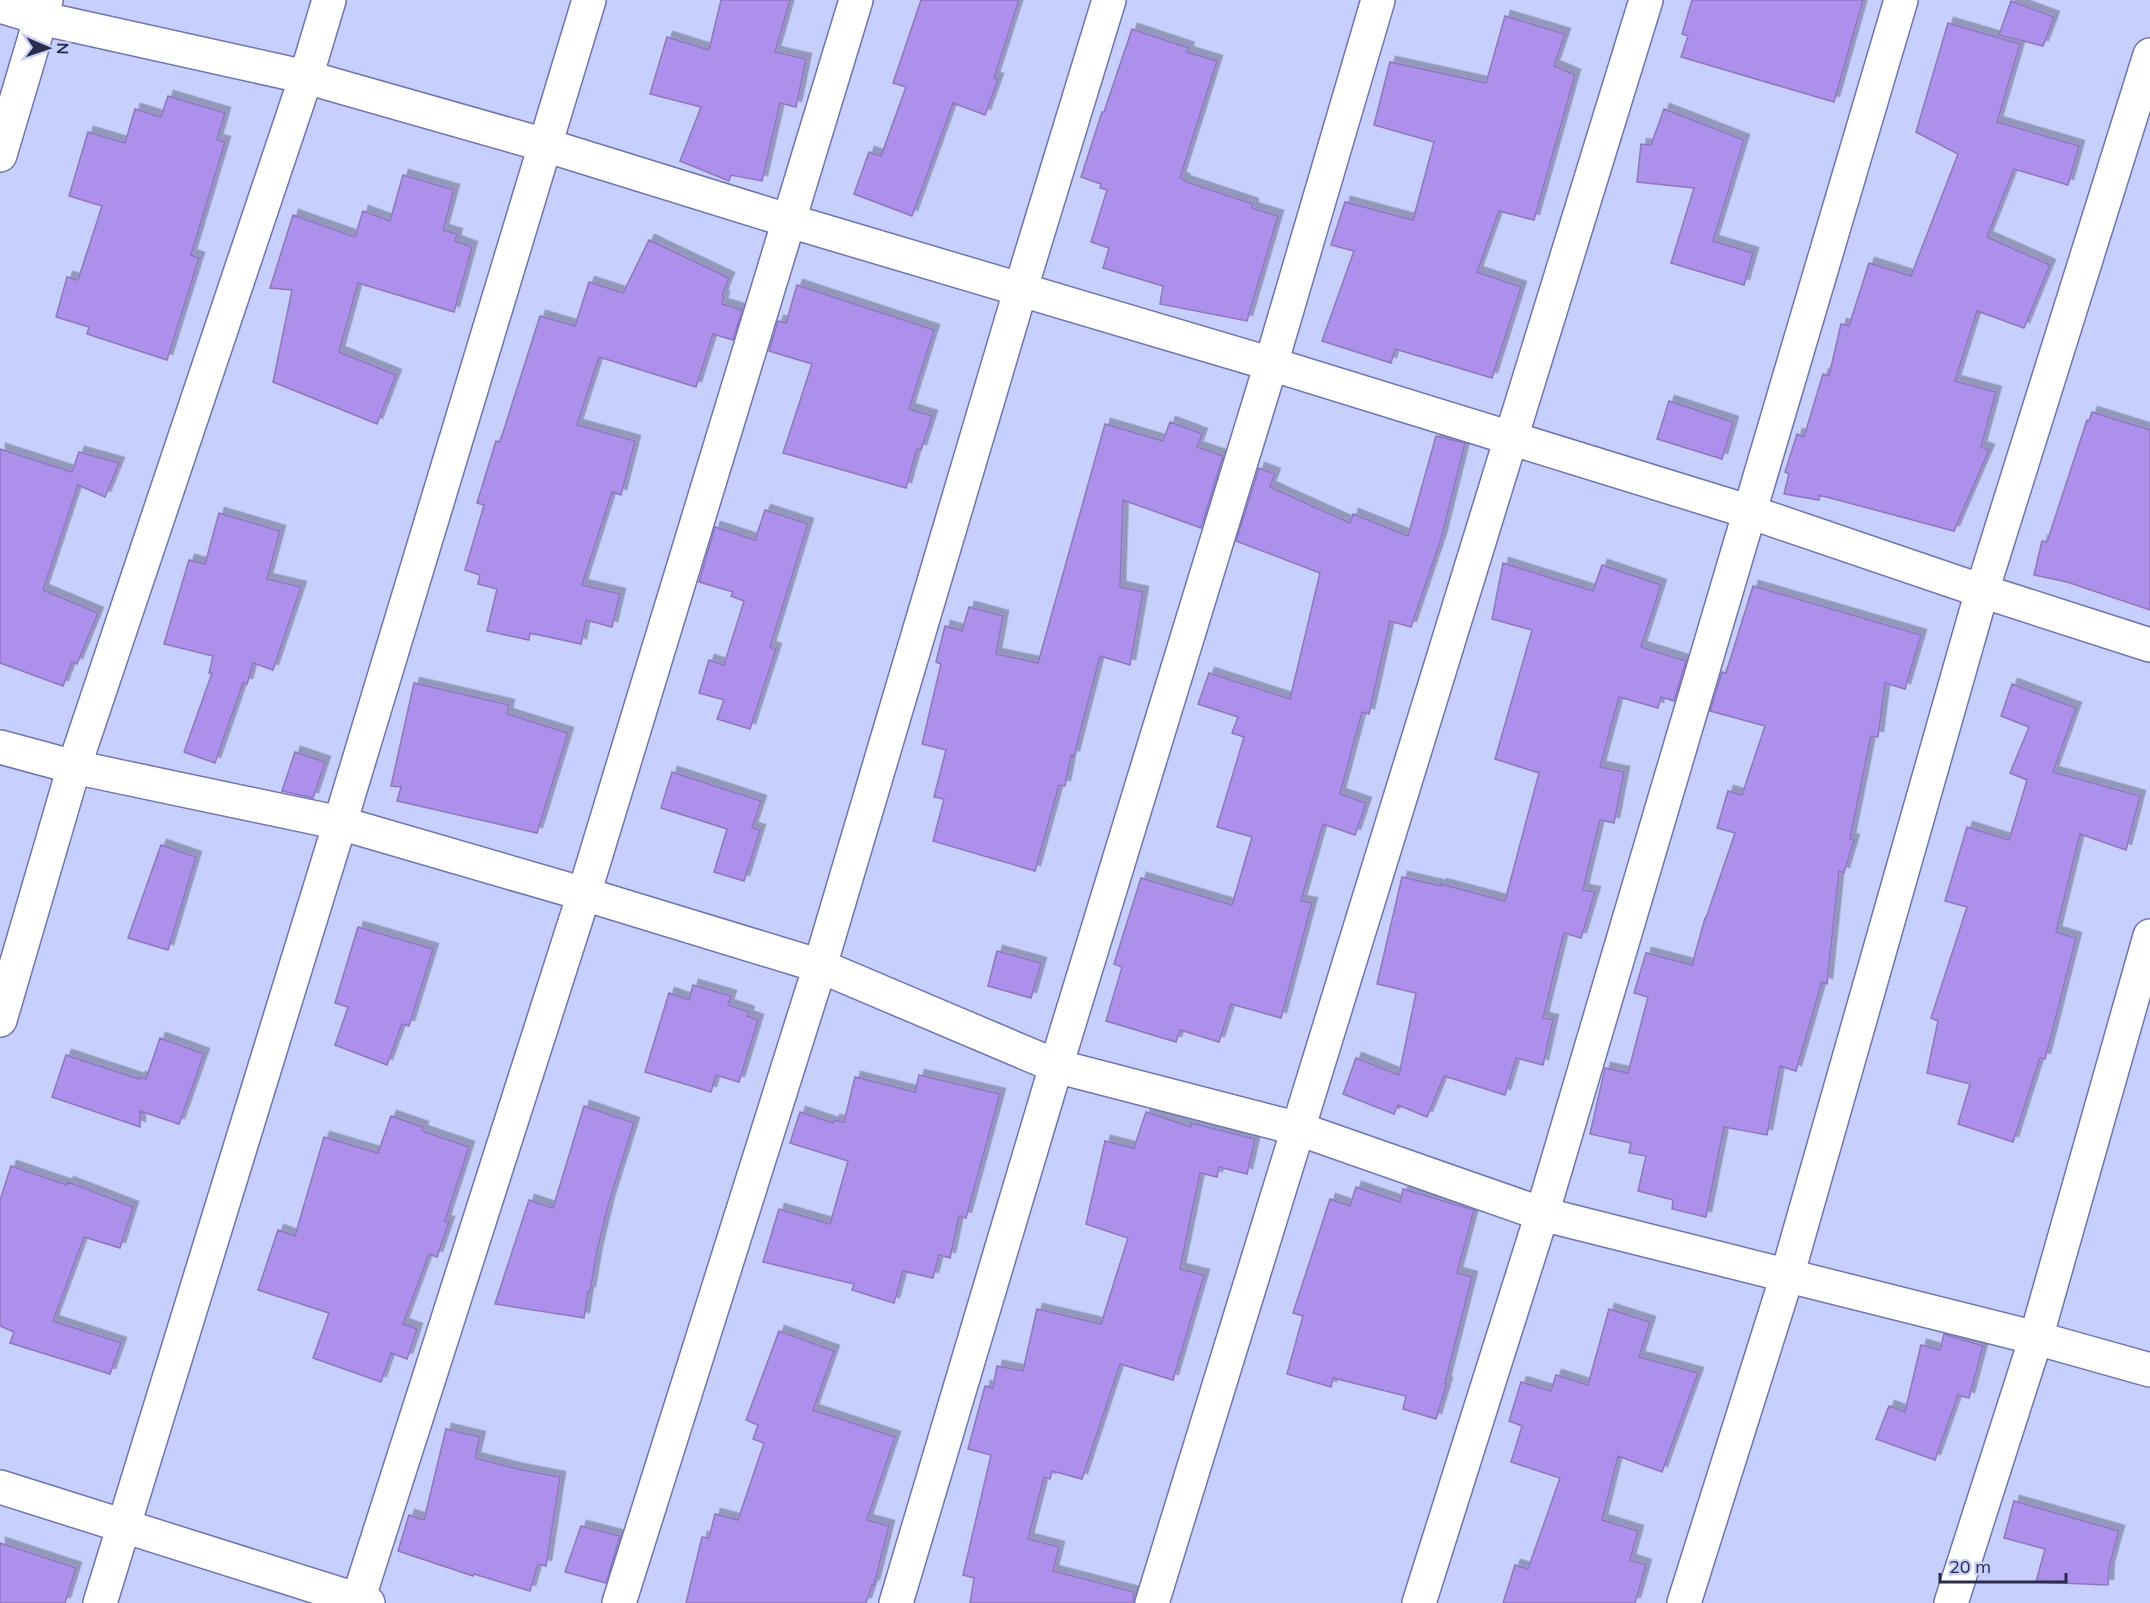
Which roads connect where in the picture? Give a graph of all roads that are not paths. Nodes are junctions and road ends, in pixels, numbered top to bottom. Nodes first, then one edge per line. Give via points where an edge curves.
1 (329, 0) edge
2 (589, 0) edge
3 (856, 0) edge
4 (1109, 0) edge
5 (1378, 0) edge
6 (1646, 0) edge
7 (1901, 0) edge
8 (0, 6) edge
9 (43, 9) edge
10 (2150, 55) edge
11 (306, 77) junction
12 (545, 145) junction
13 (0, 155) edge
14 (790, 221) junction
15 (1021, 288) junction
16 (1271, 364) junction
17 (1512, 438) junction
18 (1750, 512) junction
19 (1982, 591) junction
20 (2150, 645) edge
21 (0, 747) edge
22 (74, 767) junction
23 (340, 823) junction
24 (584, 894) junction
25 (2150, 936) edge
26 (820, 966) junction
27 (0, 1020) edge
28 (1056, 1066) junction
29 (1299, 1129) junction
30 (1542, 1214) junction
31 (1787, 1276) junction
32 (2036, 1338) junction
33 (2150, 1370) edge
34 (0, 1487) edge
35 (124, 1525) junction
36 (361, 1602) edge
37 (100, 1603) edge
38 (619, 1603) edge
39 (896, 1603) edge
40 (1152, 1603) edge
41 (1419, 1603) edge
42 (1684, 1603) edge
43 (1951, 1603) edge

1 - 11 street
2 - 12 street
3 - 14 street
4 - 15 street
5 - 16 street
6 - 17 street
7 - 18 street
8 - 9 street
9 - 11 street
9 - 13 street
10 - 19 street
11 - 12 street
11 - 22 street
12 - 14 street
12 - 23 street
14 - 15 street
14 - 24 street
15 - 16 street
15 - 26 street
16 - 17 street
16 - 28 street
17 - 18 street
17 - 29 street
18 - 19 street
18 - 30 street
19 - 20 street
19 - 31 street
21 - 22 street
22 - 23 street
22 - 27 street
23 - 24 street
23 - 35 street
24 - 26 street
24 - 36 street
25 - 32 street
26 - 28 street
26 - 38 street
28 - 29 street
28 - 39 street
29 - 30 street
29 - 40 street
30 - 31 street
30 - 41 street
31 - 32 street
31 - 42 street
32 - 33 street
32 - 43 street
34 - 35 street
35 - 36 street
35 - 37 street

